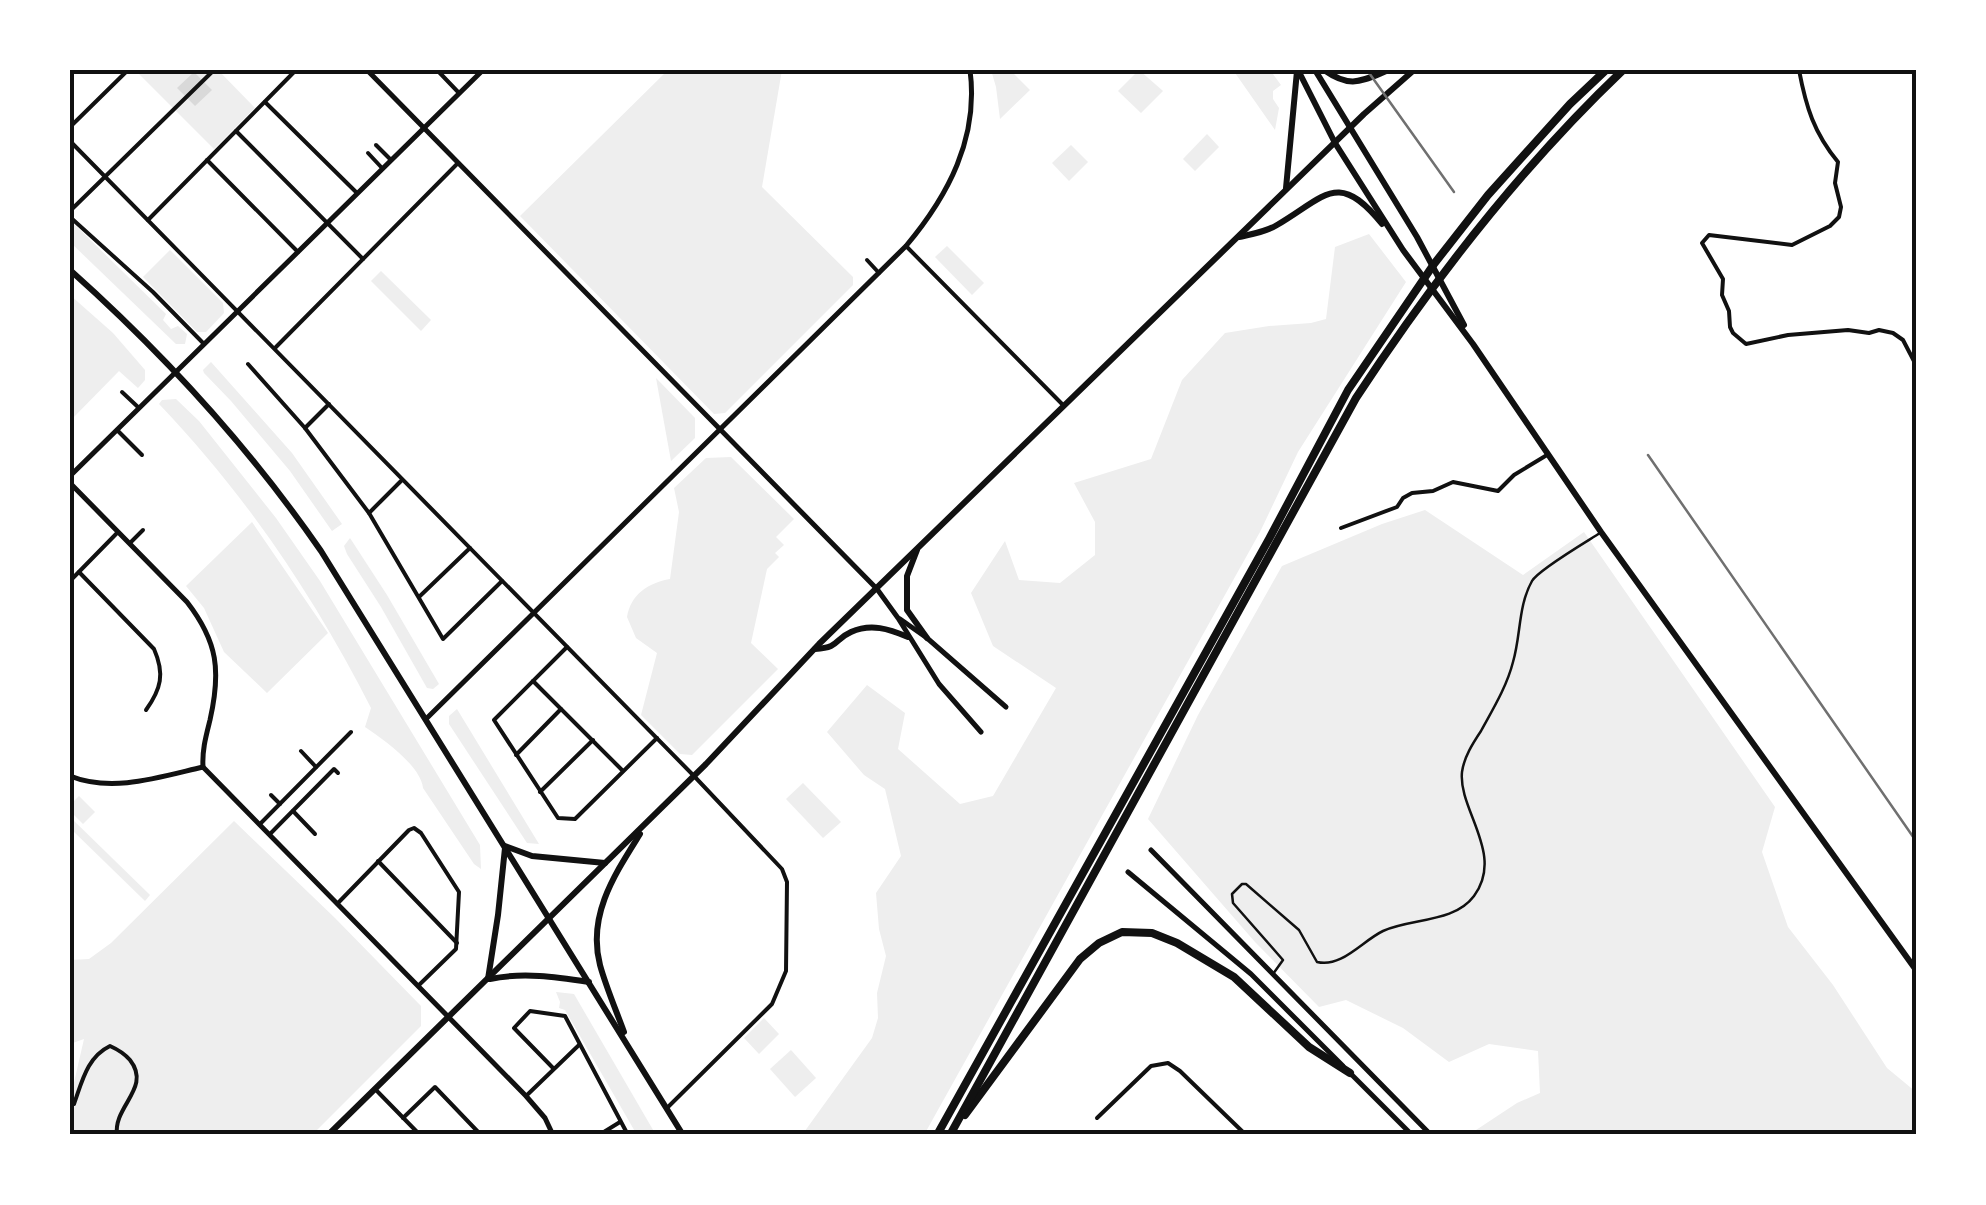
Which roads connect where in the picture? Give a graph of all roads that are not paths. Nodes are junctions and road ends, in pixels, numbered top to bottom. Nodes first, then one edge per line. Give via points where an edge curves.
1 (128, 70) edge
2 (214, 70) edge
3 (296, 70) edge
4 (366, 70) edge
5 (437, 70) edge
6 (483, 70) edge
7 (970, 70) edge
8 (1298, 70) edge
9 (1315, 70) edge
10 (1324, 70) edge
11 (1389, 70) edge
12 (1414, 70) edge
13 (1606, 70) edge
14 (1623, 70) edge
15 (1799, 70) edge
16 (460, 93) junction
17 (265, 102) junction
18 (70, 127) edge
19 (1351, 127) junction
20 (424, 128) junction
21 (236, 130) junction
22 (70, 141) edge
23 (1335, 142) junction
24 (376, 146) dead end
25 (368, 154) dead end
26 (207, 160) junction
27 (391, 160) junction
28 (458, 163) junction
29 (383, 168) junction
30 (105, 176) junction
31 (1286, 189) junction
32 (358, 194) junction
33 (70, 214) edge
34 (148, 220) junction
35 (327, 223) junction
36 (1238, 238) junction
37 (906, 246) junction
38 (1403, 250) junction
39 (298, 252) junction
40 (363, 259) junction
41 (867, 260) dead end
42 (70, 270) edge
43 (880, 272) junction
44 (238, 311) junction
45 (204, 344) junction
46 (1474, 344) junction
47 (274, 348) junction
48 (248, 364) dead end
49 (1916, 365) edge
50 (176, 372) junction
51 (122, 392) dead end
52 (329, 404) junction
53 (1064, 406) junction
54 (139, 408) junction
55 (305, 428) junction
56 (117, 430) junction
57 (720, 430) junction
58 (1547, 454) junction
59 (142, 455) dead end
60 (70, 480) edge
61 (403, 480) junction
62 (369, 513) junction
63 (1341, 528) dead end
64 (143, 530) dead end
65 (118, 532) junction
66 (1601, 532) junction
67 (130, 544) junction
68 (470, 548) junction
69 (917, 549) junction
70 (79, 572) junction
71 (70, 581) edge
72 (502, 581) junction
73 (877, 589) junction
74 (420, 596) junction
75 (534, 613) junction
76 (898, 618) junction
77 (908, 637) junction
78 (926, 638) junction
79 (567, 647) junction
80 (814, 650) junction
81 (533, 681) junction
82 (1006, 707) dead end
83 (562, 709) junction
84 (146, 710) dead end
85 (425, 720) junction
86 (351, 732) dead end
87 (981, 732) dead end
88 (657, 738) junction
89 (592, 740) junction
90 (301, 751) dead end
91 (516, 754) junction
92 (316, 766) junction
93 (202, 767) junction
94 (623, 771) junction
95 (338, 772) dead end
96 (70, 776) edge
97 (694, 776) junction
98 (540, 792) junction
99 (271, 795) dead end
100 (280, 804) junction
101 (292, 811) junction
102 (260, 824) junction
103 (645, 825) junction
104 (270, 834) junction
105 (316, 834) dead end
106 (505, 846) junction
107 (1150, 850) dead end
108 (378, 861) junction
109 (606, 863) junction
110 (1128, 872) dead end
111 (338, 903) junction
112 (550, 918) junction
113 (457, 943) junction
114 (1916, 970) edge
115 (1272, 976) junction
116 (488, 980) junction
117 (589, 982) junction
118 (419, 985) junction
119 (450, 1017) junction
120 (578, 1045) junction
121 (629, 1047) junction
122 (553, 1068) junction
123 (1350, 1072) junction
124 (376, 1090) junction
125 (526, 1096) junction
126 (74, 1104) dead end
127 (666, 1108) junction
128 (404, 1118) junction
129 (1097, 1118) dead end
130 (620, 1122) junction
131 (412, 1128) junction
132 (117, 1135) edge
133 (328, 1135) edge
134 (405, 1135) edge
135 (420, 1135) edge
136 (481, 1135) edge
137 (553, 1135) edge
138 (599, 1135) edge
139 (628, 1135) edge
140 (683, 1135) edge
141 (937, 1135) edge
142 (950, 1135) edge
143 (1246, 1135) edge
144 (1412, 1135) edge
145 (1431, 1135) edge

1 - 18 street
2 - 30 street
3 - 17 street
4 - 20 street
5 - 16 street
6 - 16 street
7 - 37 street via 971,102 956,168
8 - 23 main road
8 - 31 main road
9 - 19 main road
10 - 11 main road via 1348,83
12 - 19 main road
13 - 141 highway via 1488,195 1348,390
14 - 142 highway via 1497,203 1356,398
15 - 49 street via 1813,123 1838,162 1839,217 1792,246 1709,235 1702,243 1723,279 1730,327 1746,344 1848,330 1893,332
16 - 20 street
17 - 21 street
17 - 32 street
19 - 23 main road
19 - 46 main road
20 - 27 street
20 - 28 street
21 - 26 street
21 - 35 street
22 - 30 street
23 - 31 main road
23 - 38 main road
24 - 27 street
25 - 29 street
26 - 34 street
26 - 39 street
27 - 29 street
28 - 40 street
28 - 57 street
29 - 32 street
30 - 33 street
30 - 34 street
31 - 36 main road
32 - 35 street
33 - 45 street
34 - 44 street
35 - 39 street
35 - 40 street
36 - 38 main road via 1272,228 1332,191 1367,205
36 - 53 main road
37 - 43 street
37 - 53 street
38 - 46 main road
39 - 44 street
40 - 47 street
41 - 43 street
42 - 50 main road
43 - 57 street
44 - 45 street
44 - 47 street
45 - 50 street
46 - 58 main road
47 - 52 street
48 - 55 street
50 - 54 street
50 - 85 main road via 286,500
51 - 54 street
52 - 55 street
52 - 61 street
53 - 69 main road
54 - 56 street
55 - 62 street
56 - 59 street
56 - 60 street
57 - 73 street
57 - 75 street
58 - 63 street via 1498,492 1454,482 1412,493 1397,508
58 - 66 main road
60 - 65 street
61 - 62 street
61 - 68 street
62 - 74 street
64 - 67 street
65 - 67 street
65 - 70 street
66 - 114 main road
66 - 115 lane via 1533,578 1513,662 1469,750 1461,775 1484,851 1473,897 1449,914 1382,932 1326,964 1317,962 1299,930 1242,884 1233,903 1283,960
67 - 93 street via 187,602 214,648 216,685
68 - 72 street
68 - 74 street
69 - 73 main road
69 - 78 main road via 907,576 908,610
70 - 71 street
70 - 84 street via 154,649 158,694
72 - 74 street via 443,638
72 - 75 street
73 - 76 street
73 - 80 main road
75 - 79 street
75 - 85 street
76 - 77 street
76 - 78 street
77 - 80 main road via 872,626
77 - 87 street
78 - 82 street
79 - 81 street
79 - 88 street
80 - 97 main road
81 - 83 street
81 - 91 street via 494,720
83 - 89 street
83 - 91 street
85 - 106 main road
86 - 92 street
88 - 94 street
88 - 97 street
89 - 94 street
89 - 98 street
90 - 92 street
91 - 98 street
92 - 100 street
93 - 96 street via 106,784
93 - 102 street
94 - 98 street via 574,820 558,818
95 - 101 street
97 - 103 main road
97 - 127 street via 782,869 786,971 772,1004
99 - 100 street
100 - 102 street
101 - 104 street
101 - 105 street
102 - 104 street
103 - 109 main road
103 - 121 main road via 611,882 596,942
104 - 111 street
106 - 109 main road via 532,856
106 - 112 main road
106 - 116 main road
107 - 115 street
108 - 111 street
108 - 113 street
108 - 113 street via 409,830 421,834 459,892
109 - 112 main road
110 - 123 street via 1251,974
111 - 118 street
112 - 116 main road
112 - 117 main road
113 - 118 street
115 - 145 street
116 - 117 main road
116 - 119 main road
117 - 121 main road
118 - 119 street
119 - 124 main road
119 - 125 street
120 - 122 street
120 - 122 street via 565,1016 530,1011 514,1028
120 - 130 street
121 - 127 main road
122 - 125 street
123 - 142 highway via 1309,1047 1212,963 1152,933 1122,932 1080,959
123 - 144 street
124 - 128 street
124 - 133 main road
125 - 137 street
126 - 132 street via 97,1053 110,1046 122,1051 139,1079 115,1123
127 - 140 main road
128 - 131 street
128 - 136 street via 434,1087
129 - 143 street via 1150,1066 1168,1063
130 - 138 street
130 - 139 street
131 - 134 street
131 - 135 street

